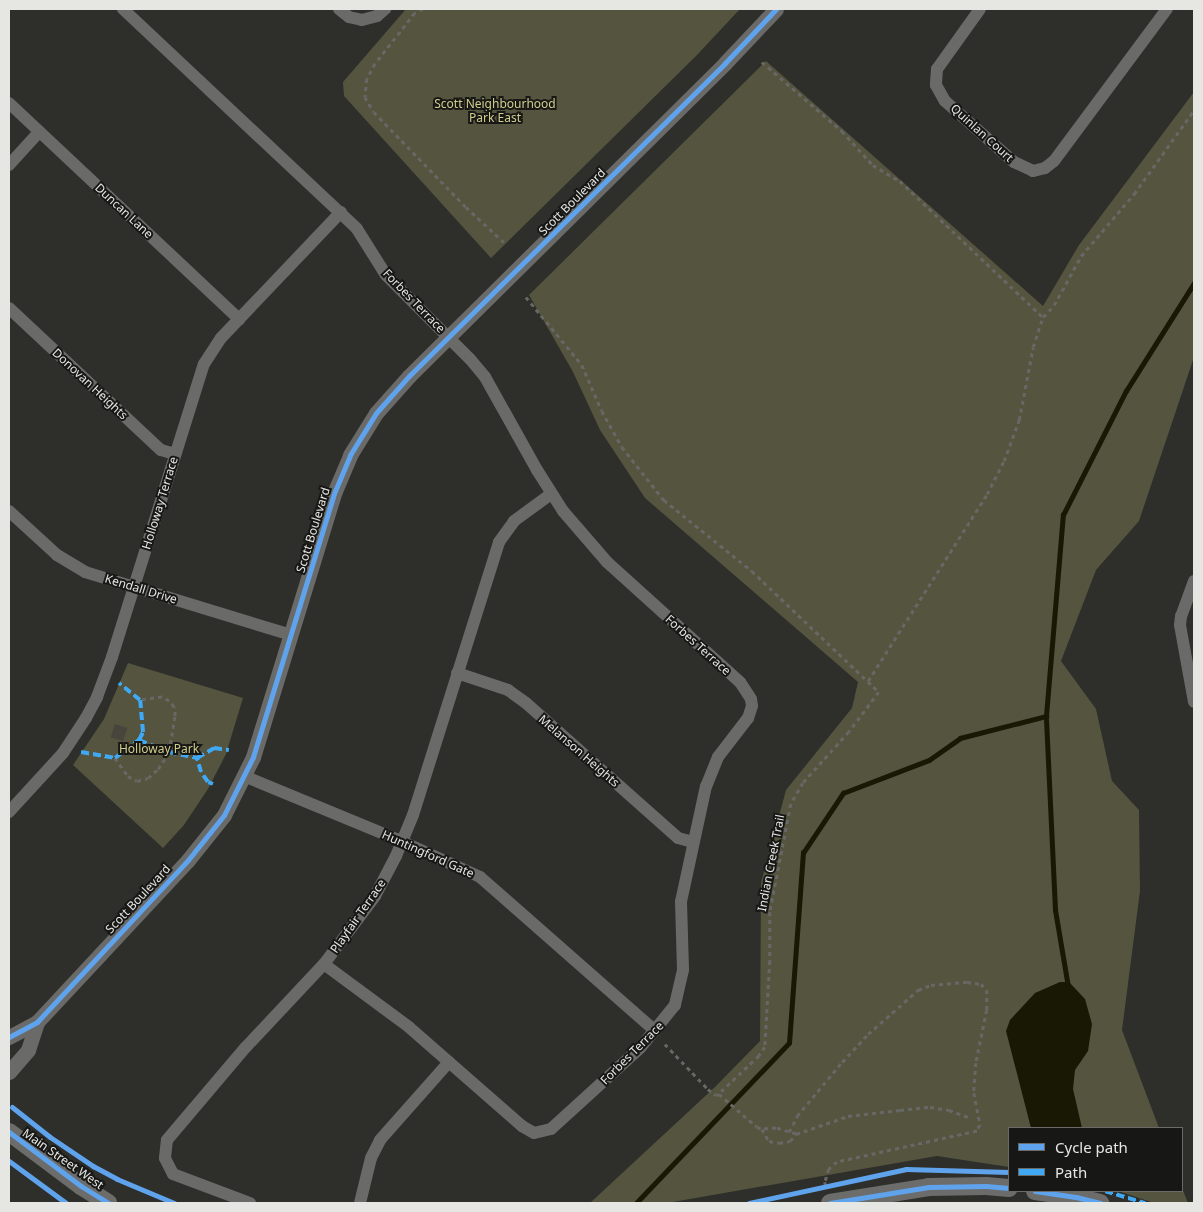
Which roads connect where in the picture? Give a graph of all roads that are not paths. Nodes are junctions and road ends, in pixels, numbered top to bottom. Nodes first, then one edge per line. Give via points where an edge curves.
1 (123, 9) edge
2 (339, 9) edge
3 (385, 9) edge
4 (776, 9) edge
5 (980, 9) edge
6 (1167, 9) edge
7 (9, 103) edge
8 (40, 132) junction
9 (9, 165) edge
10 (341, 212) junction
11 (9, 308) edge
12 (239, 319) junction
13 (448, 337) junction
14 (175, 454) junction
15 (551, 494) junction
16 (9, 511) edge
17 (1194, 581) edge
18 (134, 588) junction
19 (291, 635) junction
20 (457, 673) junction
21 (1194, 702) edge
22 (244, 776) junction
23 (9, 812) edge
24 (403, 842) junction
25 (693, 842) junction
26 (324, 964) junction
27 (37, 1022) junction
28 (655, 1031) junction
29 (9, 1037) edge
30 (449, 1062) junction
31 (9, 1072) edge
32 (9, 1132) edge
33 (1008, 1188) edge
34 (1042, 1192) edge
35 (829, 1199) edge
36 (110, 1203) edge
37 (250, 1203) edge
38 (360, 1203) edge
39 (1100, 1203) edge

1 - 10 street, Forbes Terrace
2 - 3 street via 349,17 362,20 377,16
4 - 13 street, Scott Boulevard
5 - 6 street, Quinlan Court via 937,69 936,85 945,101 1014,162 1033,171 1045,168 1054,160
7 - 8 street, Duncan Lane
8 - 9 street
8 - 12 street, Duncan Lane
10 - 12 street, Holloway Terrace
10 - 13 street, Forbes Terrace via 357,229 386,275
11 - 14 street, Donovan Heights via 161,450
12 - 14 street, Holloway Terrace via 204,364
13 - 15 street, Forbes Terrace via 485,377
13 - 19 street, Scott Boulevard via 385,402 350,455 335,491
14 - 18 street, Holloway Terrace
15 - 20 street, Playfair Terrace via 514,521 499,542
15 - 25 street, Forbes Terrace via 606,562 749,693 752,706 748,718 712,768
16 - 18 street, Kendall Drive via 56,556 72,566
17 - 21 street via 1180,625
18 - 19 street, Kendall Drive
18 - 23 street, Holloway Terrace via 110,664 86,718 62,753
19 - 22 street, Scott Boulevard via 253,757
20 - 24 street, Playfair Terrace
20 - 25 street, Melanson Heights via 493,684 520,699 678,838
22 - 24 street, Huntingford Gate
22 - 27 street, Scott Boulevard via 224,815 204,841
24 - 26 street, Playfair Terrace via 375,896
24 - 28 street, Huntingford Gate via 480,877
25 - 28 street, Forbes Terrace via 681,902 681,988 669,1015
26 - 30 street, Forbes Terrace via 409,1027
26 - 37 street, Playfair Terrace via 246,1047 171,1134 164,1147 165,1158 173,1174
27 - 29 street, Scott Boulevard
27 - 31 street, Scott Boulevard via 28,1050
28 - 30 street, Forbes Terrace via 557,1125 540,1133 522,1126
30 - 38 street via 380,1140 371,1158
32 - 36 main road, Main Street West via 72,1180
33 - 35 main road via 929,1187
34 - 39 main road

